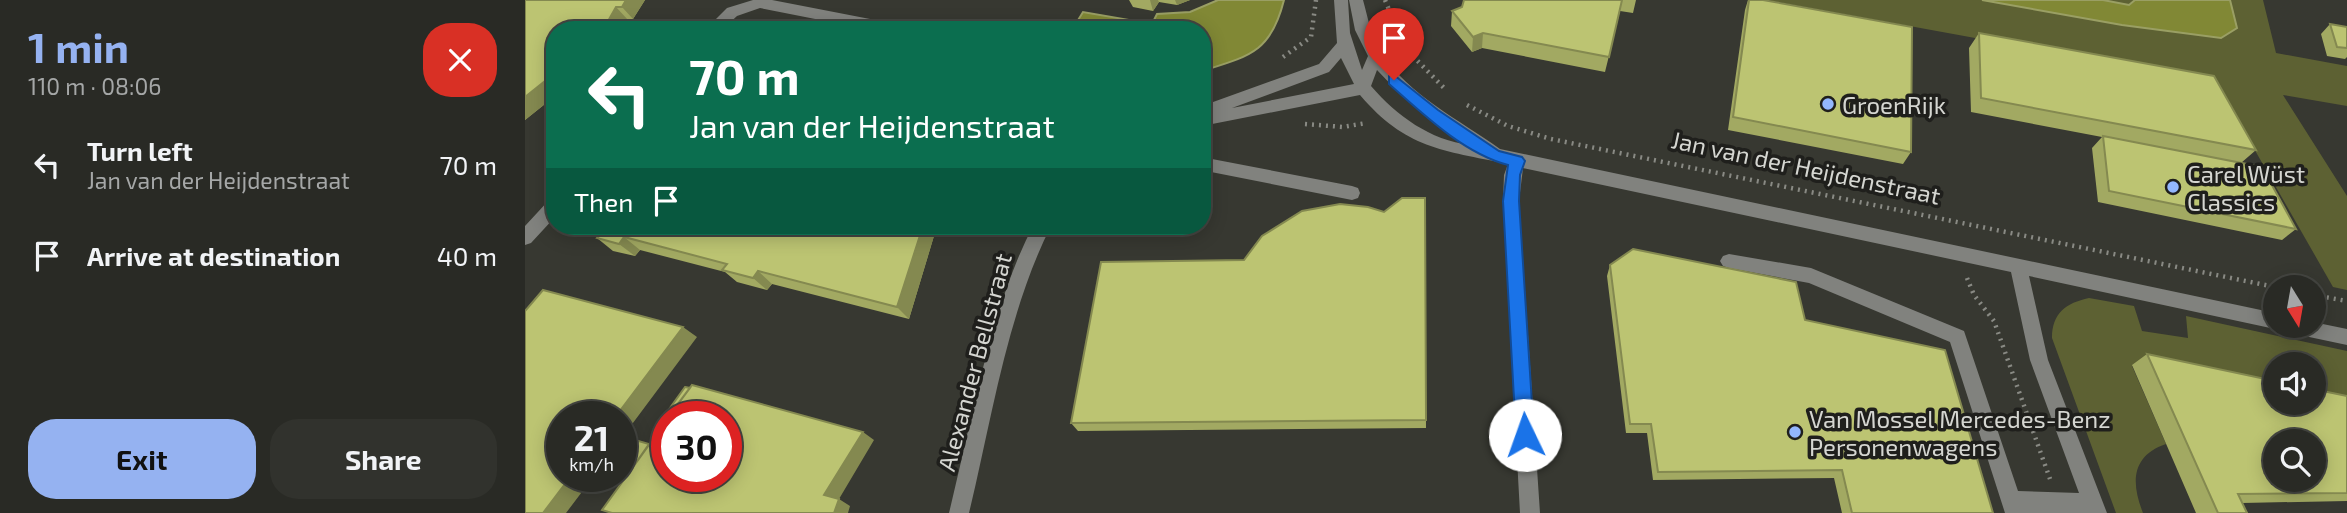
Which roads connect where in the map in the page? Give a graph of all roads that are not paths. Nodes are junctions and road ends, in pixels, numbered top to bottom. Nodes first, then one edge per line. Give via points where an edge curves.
1 (1341, 0) edge
2 (1356, 0) edge
3 (722, 21) edge
4 (854, 21) edge
5 (1343, 46) junction
6 (1375, 56) junction
7 (1363, 87) junction
8 (1211, 110) edge
9 (1211, 118) edge
10 (1495, 155) junction
11 (1517, 161) junction
12 (1211, 165) edge
13 (1352, 192) dead end
14 (546, 215) edge
15 (1037, 235) edge
16 (525, 238) edge
17 (1729, 261) dead end
18 (2019, 267) junction
19 (2263, 318) edge
20 (2326, 333) edge
21 (2347, 337) edge
22 (2013, 507) edge
23 (2095, 508) edge
24 (959, 513) edge
25 (1530, 513) edge

1 - 5 street
2 - 6 street
3 - 4 street via 732,12 760,3
5 - 7 street
5 - 8 street via 1324,68
6 - 7 street
6 - 10 street via 1411,96
7 - 9 street
7 - 10 street via 1391,118 1423,140 1455,151
10 - 11 street
11 - 18 street
11 - 25 street via 1511,201
12 - 13 street
14 - 16 street
15 - 24 street, Alexander Bellstraat via 1012,296
17 - 22 street via 1811,276 1957,337
18 - 19 street
18 - 23 street via 2027,322
20 - 21 street
22 - 23 street via 2059,503

